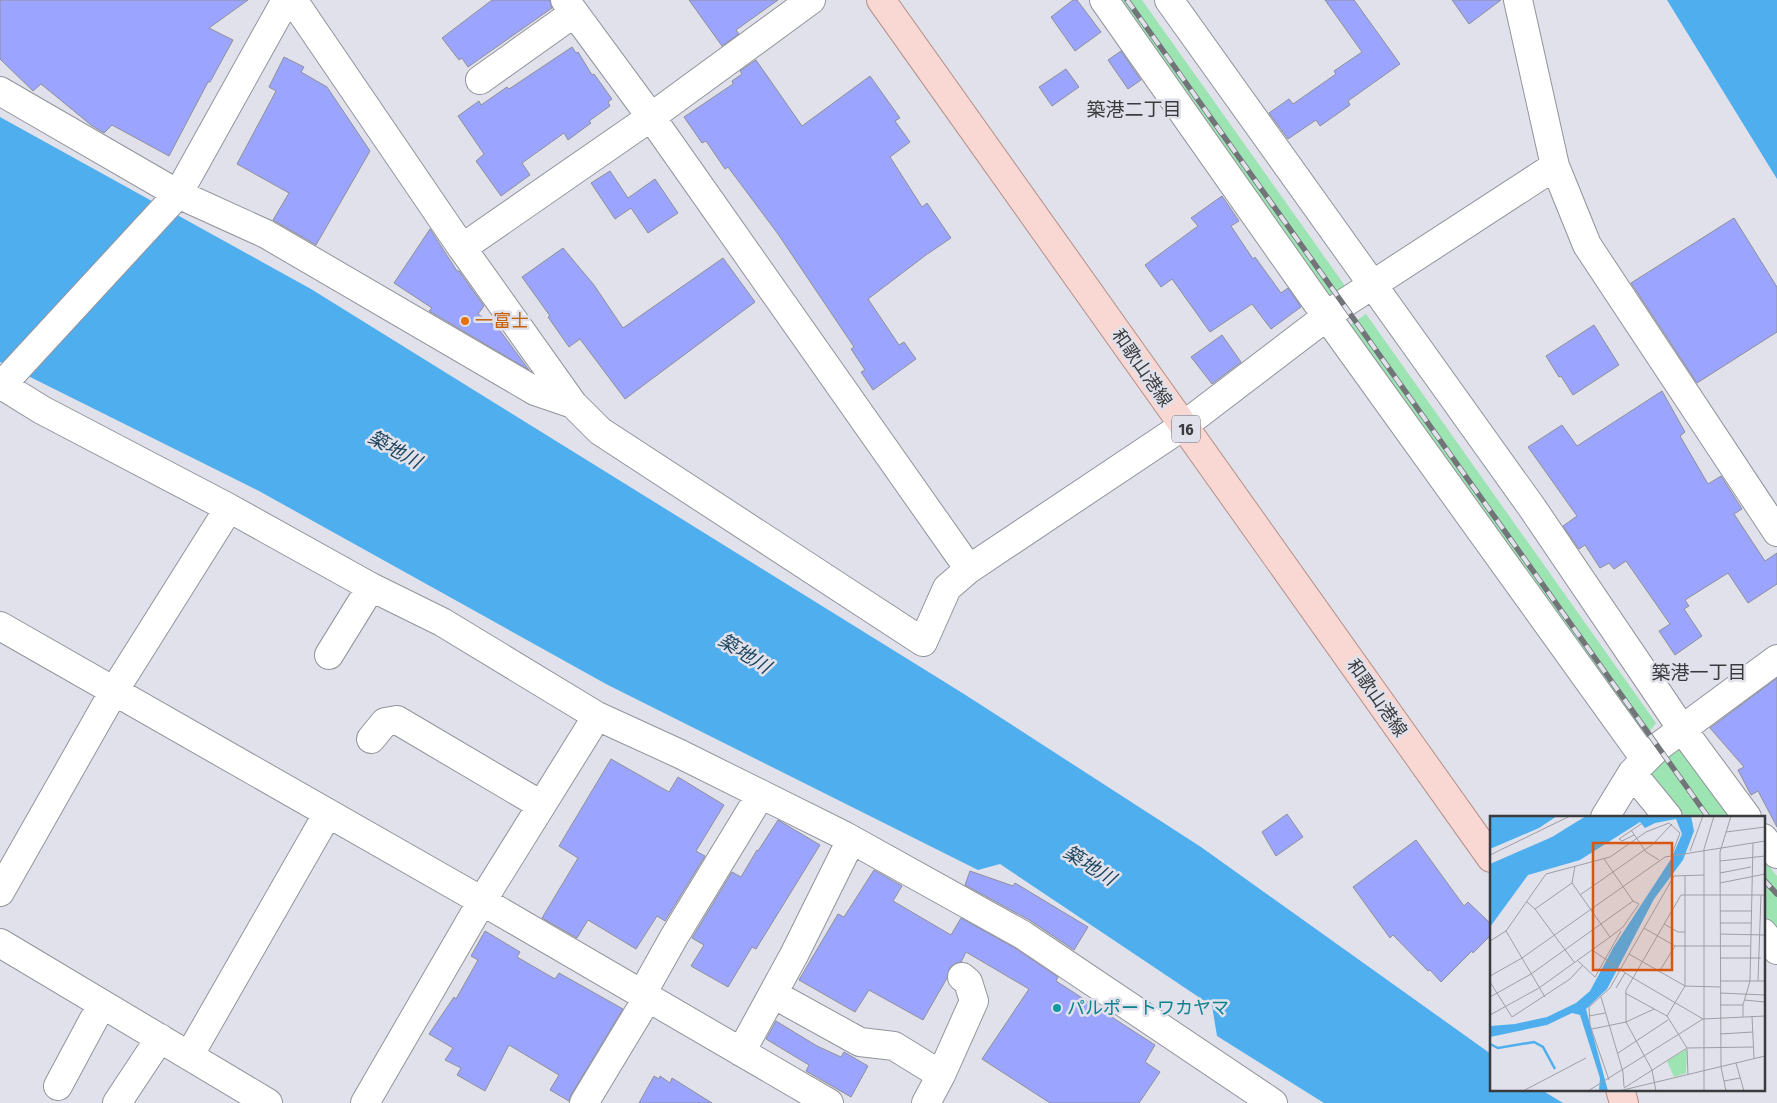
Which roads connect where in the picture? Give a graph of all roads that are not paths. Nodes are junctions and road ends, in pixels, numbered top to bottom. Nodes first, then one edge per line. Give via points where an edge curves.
1 (286, 0) edge
2 (293, 0) edge
3 (811, 0) edge
4 (881, 0) edge
5 (1104, 0) edge
6 (1169, 0) edge
7 (1518, 0) edge
8 (570, 7) edge
9 (480, 80) dead end
10 (0, 91) edge
11 (651, 118) junction
12 (1555, 166) junction
13 (174, 198) junction
14 (462, 248) junction
15 (1372, 286) junction
16 (1327, 317) junction
17 (3, 382) edge
18 (573, 404) junction
19 (1183, 426) junction
20 (229, 508) junction
21 (1772, 515) edge
22 (969, 569) junction
23 (371, 587) junction
24 (0, 626) edge
25 (329, 655) dead end
26 (1777, 659) edge
27 (114, 691) junction
28 (597, 716) junction
29 (1682, 729) junction
30 (371, 739) dead end
31 (1639, 766) junction
32 (761, 794) junction
33 (541, 805) junction
34 (328, 813) junction
35 (1606, 816) edge
36 (1667, 816) edge
37 (1746, 816) edge
38 (1764, 839) edge
39 (851, 840) junction
40 (1777, 854) edge
41 (1490, 857) edge
42 (0, 892) edge
43 (482, 901) junction
44 (1764, 934) edge
45 (0, 944) edge
46 (1777, 950) edge
47 (962, 977) dead end
48 (773, 994) junction
49 (645, 996) junction
50 (102, 1004) junction
51 (160, 1038) junction
52 (741, 1052) junction
53 (189, 1056) junction
54 (941, 1075) junction
55 (58, 1086) dead end
56 (1620, 1090) edge
57 (801, 1096) edge
58 (117, 1103) edge
59 (268, 1103) edge
60 (365, 1103) edge
61 (584, 1103) edge
62 (829, 1103) edge
63 (926, 1103) edge
64 (1272, 1103) edge
65 (1624, 1103) edge

1 - 13 street
2 - 14 street
3 - 11 street
4 - 19 main road, 和歌山港線 / 16
5 - 16 street
6 - 15 street
7 - 12 street
8 - 9 street
8 - 11 street
10 - 13 street
11 - 14 street
11 - 22 street
12 - 15 street
12 - 21 street via 1587,245
13 - 17 street
13 - 18 street via 266,234 535,391
14 - 18 street
15 - 16 street
15 - 29 street via 1533,509
16 - 19 street
16 - 31 street
17 - 20 street via 42,410
18 - 22 street via 600,431 923,642 947,588
19 - 22 street
19 - 41 main road, 和歌山港線 / 16
20 - 23 street
20 - 27 street
23 - 25 street
23 - 28 street via 442,622
24 - 27 street
26 - 29 street
27 - 34 street
27 - 42 street
28 - 32 street
28 - 33 street
29 - 31 street
29 - 37 street
30 - 33 street via 384,722 397,720
31 - 35 street
31 - 36 street
32 - 39 street
32 - 49 street via 674,937
33 - 43 street
34 - 43 street
34 - 53 street
38 - 40 street
39 - 48 street
39 - 64 street via 1023,935
43 - 49 street
43 - 60 street
44 - 46 street
45 - 50 street
47 - 54 street via 968,982 974,1001
48 - 52 street
48 - 54 street via 860,1042 894,1046
49 - 52 street
49 - 61 street
50 - 51 street
50 - 55 street
51 - 53 street
51 - 58 street
52 - 57 street
53 - 59 street
54 - 63 street
56 - 65 main road
57 - 62 street

